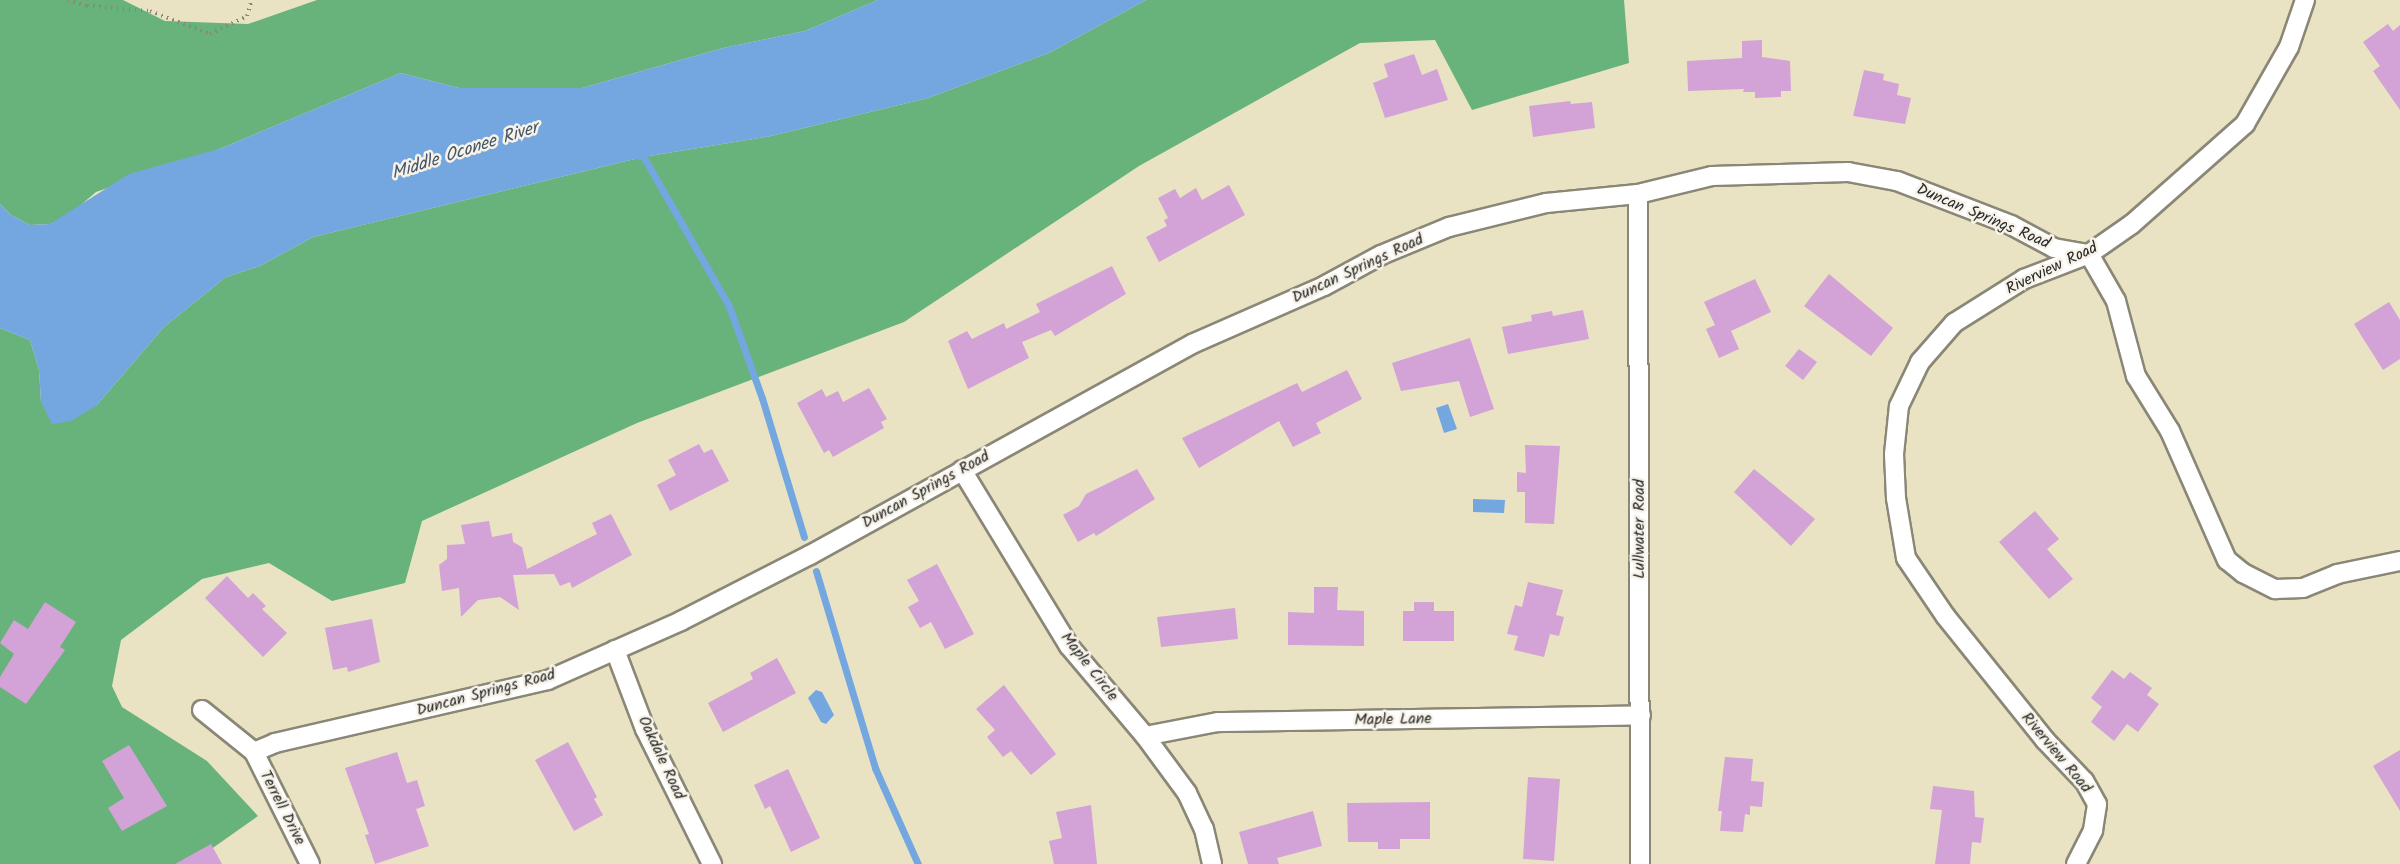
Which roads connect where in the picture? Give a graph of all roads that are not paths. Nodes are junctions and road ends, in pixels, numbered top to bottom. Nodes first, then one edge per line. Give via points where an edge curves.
1 (2305, 0) edge
2 (1638, 194) junction
3 (2089, 255) junction
4 (962, 470) junction
5 (2400, 561) edge
6 (615, 650) junction
7 (202, 710) dead end
8 (1641, 715) junction
9 (1145, 736) junction
10 (254, 752) junction
11 (310, 864) edge
12 (712, 864) edge
13 (1212, 864) edge
14 (1640, 864) edge
15 (2076, 864) edge

1 - 3 street, Riverview Road via 2289,46 2245,124 2132,224
2 - 3 street, Duncan Springs Road via 1712,176 1848,172 1897,181 2001,221 2054,248
2 - 4 street, Duncan Springs Road via 1579,198 1489,215 1391,251 1324,286 1192,344
2 - 8 street, Lullwater Road
3 - 5 street via 2116,302 2136,376 2170,431 2227,560 2275,589 2303,588 2337,574
3 - 15 street, Riverview Road via 2024,279 1954,323 1920,362 1899,406 1894,454 1896,498 1906,558 1959,634 2044,740 2084,781 2097,804 2093,830
4 - 6 street, Duncan Springs Road via 810,555
4 - 9 street, Maple Circle via 1069,646
6 - 10 street, Duncan Springs Road via 548,680 275,743
6 - 12 street, Oakdale Road via 645,729
7 - 10 street
8 - 9 street, Maple Lane via 1218,722
8 - 14 street, Lullwater Road
9 - 13 street, Maple Circle via 1187,793 1204,830
10 - 11 street, Terrell Drive

